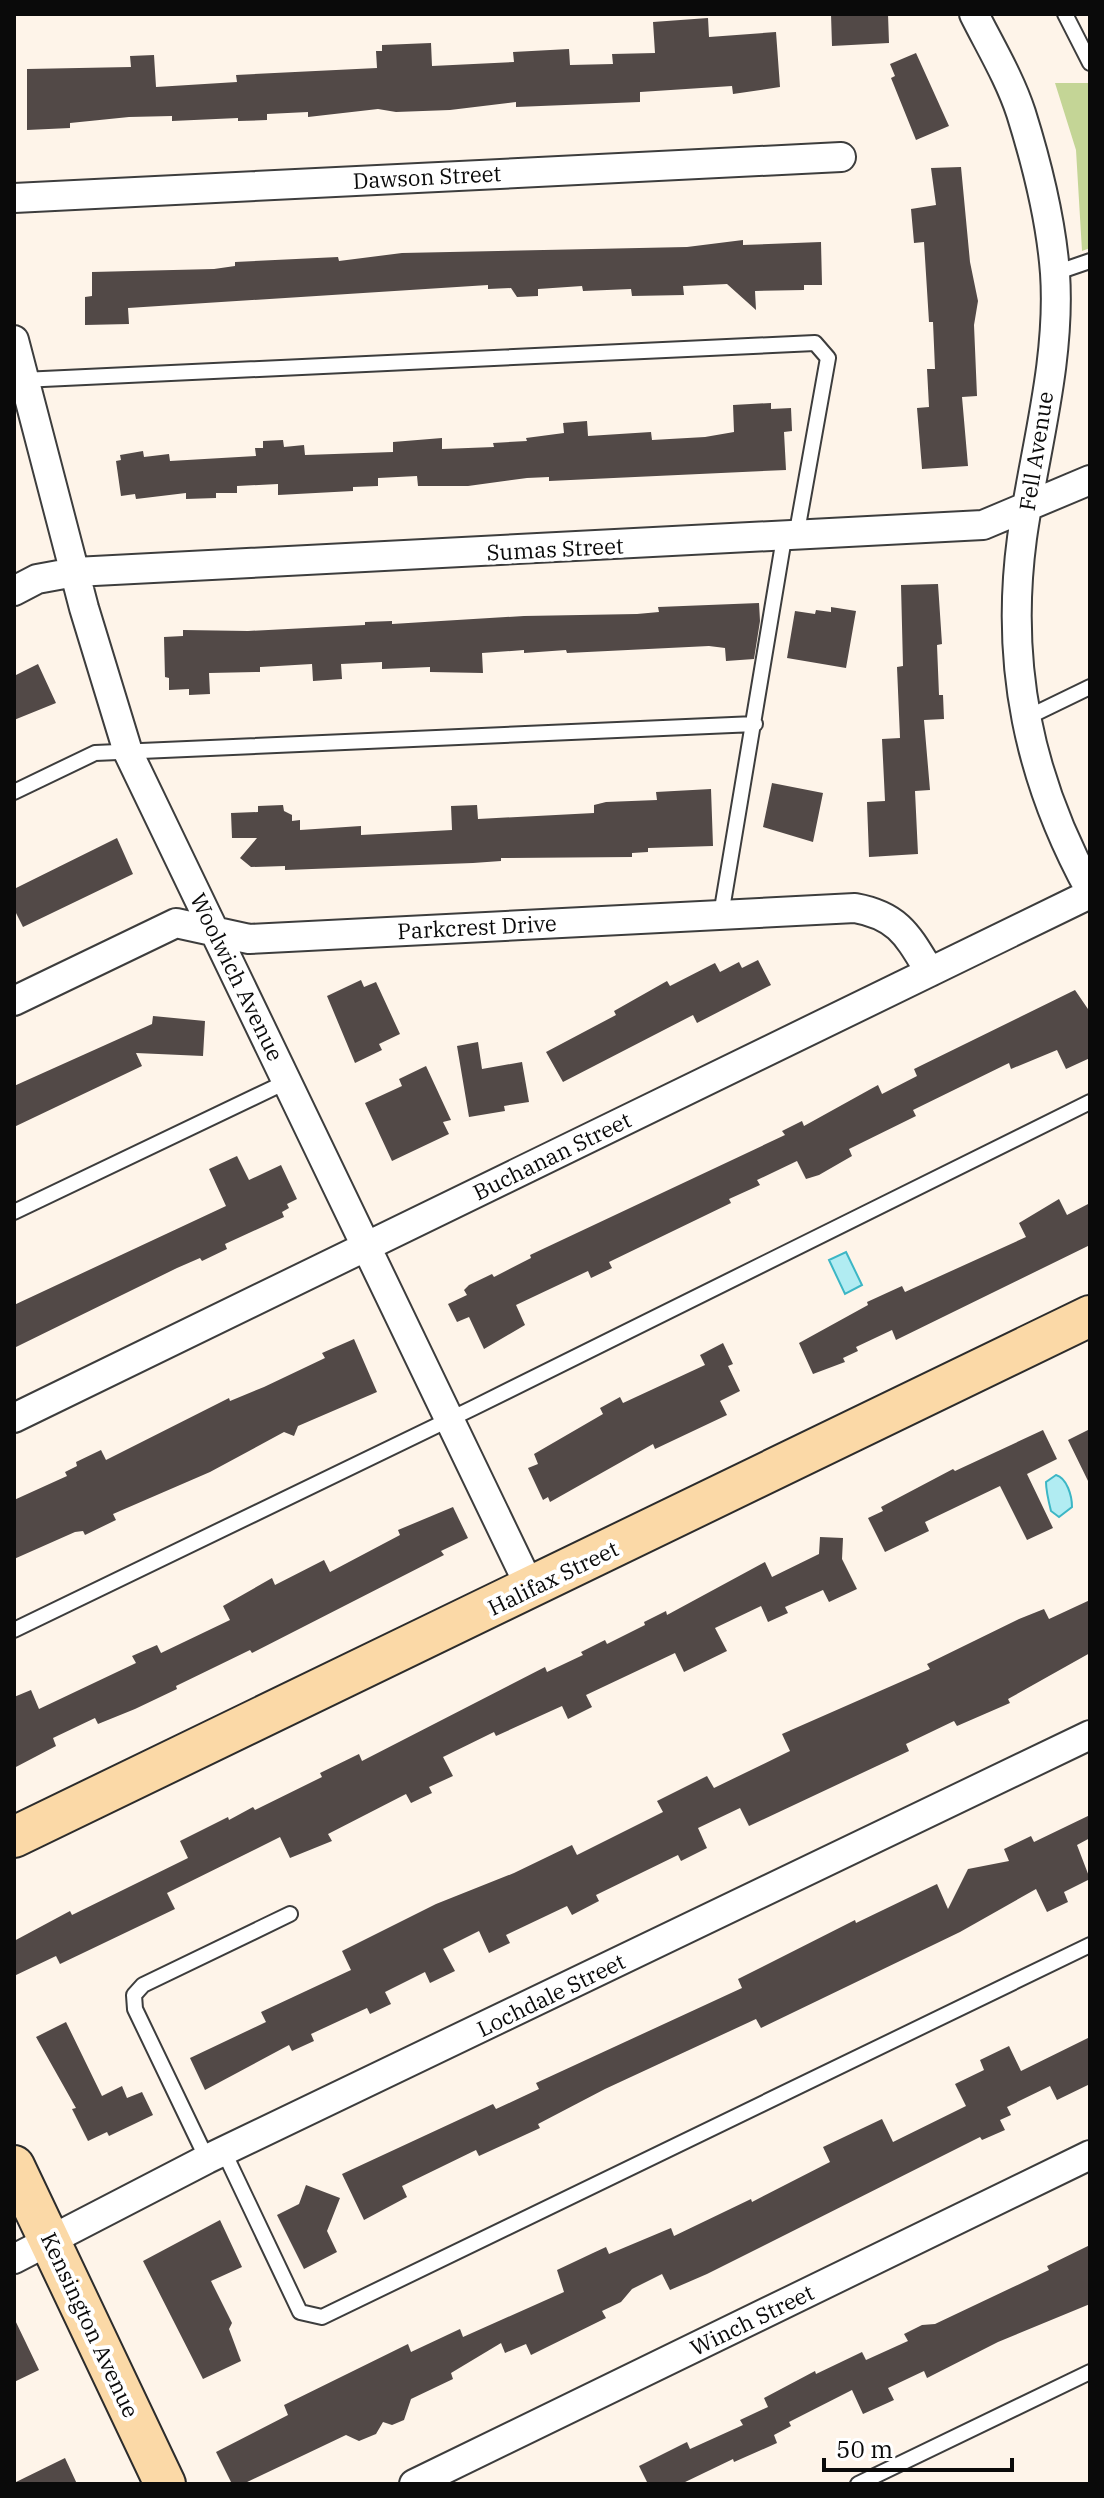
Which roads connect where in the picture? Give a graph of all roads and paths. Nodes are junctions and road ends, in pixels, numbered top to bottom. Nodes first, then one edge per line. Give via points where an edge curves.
1 (974, 14) edge
2 (1065, 14) edge
3 (1090, 63) edge
4 (841, 157) dead end
5 (14, 198) edge
6 (1090, 261) edge
7 (1055, 273) junction
8 (14, 340) edge
9 (19, 380) edge
10 (1090, 480) edge
11 (1029, 506) junction
12 (790, 538) junction
13 (75, 572) junction
14 (14, 591) edge
15 (1090, 687) edge
16 (1024, 719) junction
17 (755, 724) junction
18 (128, 752) junction
19 (14, 792) edge
20 (1090, 892) edge
21 (721, 915) junction
22 (215, 933) junction
23 (930, 972) junction
24 (14, 1001) edge
25 (288, 1081) junction
26 (1090, 1102) edge
27 (14, 1212) edge
28 (365, 1247) junction
29 (1090, 1316) edge
30 (14, 1418) edge
31 (450, 1419) junction
32 (531, 1589) junction
33 (14, 1630) edge
34 (1090, 1735) edge
35 (14, 1837) edge
36 (290, 1914) dead end
37 (1090, 1945) edge
38 (1090, 2155) edge
39 (216, 2156) junction
40 (14, 2166) edge
41 (50, 2240) junction
42 (14, 2259) edge
43 (1090, 2372) edge
44 (165, 2484) edge
45 (414, 2484) edge
46 (858, 2484) edge

1 - 7 street, Fell Avenue via 1020,111
2 - 3 lane
4 - 5 street, Dawson Street
6 - 7 lane
7 - 11 street, Fell Avenue via 1053,341
8 - 9 street, Woolwich Avenue
9 - 12 lane via 815,343 828,358
9 - 13 street, Woolwich Avenue
10 - 11 street, Sumas Street
11 - 12 street, Sumas Street via 983,525
11 - 16 street, Fell Avenue via 1018,599
12 - 13 street, Sumas Street
12 - 17 lane
13 - 14 street, Sumas Street via 37,579
13 - 18 street, Woolwich Avenue
15 - 16 lane
16 - 20 street, Fell Avenue via 1045,793
17 - 18 lane
17 - 21 lane
18 - 19 lane via 95,753
18 - 22 street, Woolwich Avenue
20 - 23 street, Buchanan Street
21 - 22 street, Parkcrest Drive via 249,939
21 - 23 street, Parkcrest Drive via 855,908 878,912 896,922
22 - 24 street, Parkcrest Drive via 176,923
22 - 25 street, Woolwich Avenue
23 - 28 street, Buchanan Street
25 - 27 lane
25 - 28 street, Woolwich Avenue
26 - 31 lane
28 - 30 street, Buchanan Street
28 - 31 street, Woolwich Avenue
29 - 32 street, Halifax Street
31 - 32 street, Woolwich Avenue
31 - 33 lane
32 - 35 street, Halifax Street
34 - 39 street, Lochdale Street
36 - 39 lane via 143,1985 134,1995 135,2009
37 - 39 lane via 322,2317 300,2312
38 - 45 street, Winch Street
39 - 41 street, Lochdale Street
40 - 41 street, Kensington Avenue
41 - 42 street, Lochdale Street
41 - 44 street, Kensington Avenue
43 - 46 lane

